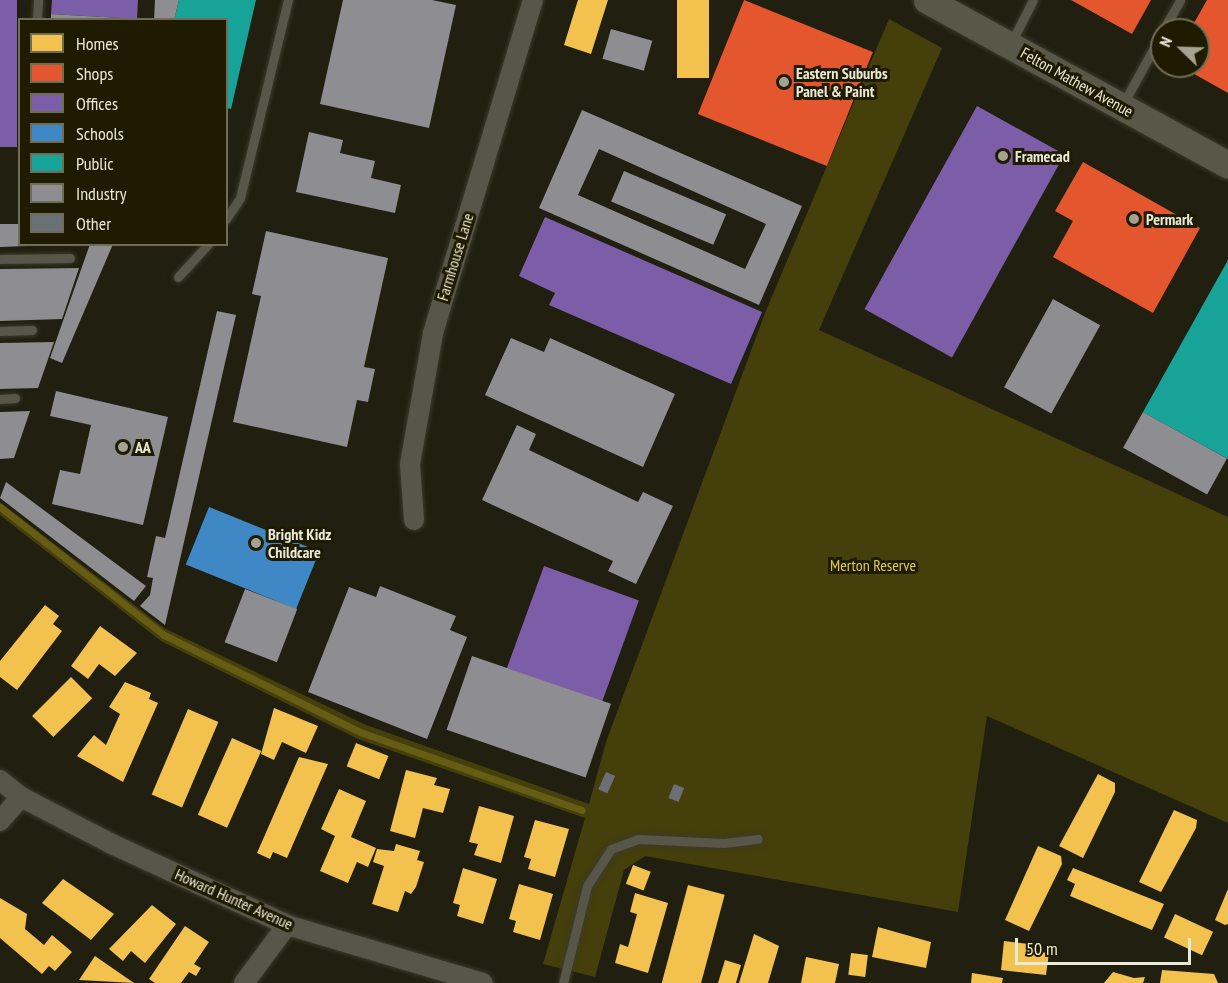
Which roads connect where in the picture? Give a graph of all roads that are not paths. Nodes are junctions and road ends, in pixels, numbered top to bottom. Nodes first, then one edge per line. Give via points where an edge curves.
1 (38, 0) edge
2 (288, 0) edge
3 (533, 0) edge
4 (927, 0) edge
5 (1033, 0) edge
6 (1180, 0) edge
7 (37, 18) edge
8 (1170, 18) edge
9 (1010, 45) junction
10 (1150, 55) edge
11 (1122, 107) junction
12 (1228, 165) edge
13 (228, 216) edge
14 (206, 246) edge
15 (70, 258) dead end
16 (0, 259) edge
17 (178, 277) dead end
18 (32, 330) dead end
19 (0, 331) edge
20 (15, 398) dead end
21 (0, 399) edge
22 (414, 520) dead end
23 (0, 780) edge
24 (21, 797) junction
25 (0, 821) edge
26 (758, 838) dead end
27 (288, 925) junction
28 (244, 983) edge
29 (483, 983) edge
30 (562, 983) edge

1 - 7 lane
2 - 13 lane via 240,198
3 - 22 street, Farmhouse Lane via 433,333 410,464
4 - 9 street, Felton Mathew Avenue
5 - 9 lane
6 - 8 lane
9 - 11 street, Felton Mathew Avenue
10 - 11 lane
11 - 12 street, Felton Mathew Avenue
14 - 17 lane
15 - 16 lane
18 - 19 lane
20 - 21 lane
23 - 24 street, Howard Hunter Avenue
24 - 25 street
24 - 27 street, Howard Hunter Avenue
26 - 30 lane via 724,843 638,839 611,849 587,886
27 - 28 street
27 - 29 street, Howard Hunter Avenue

